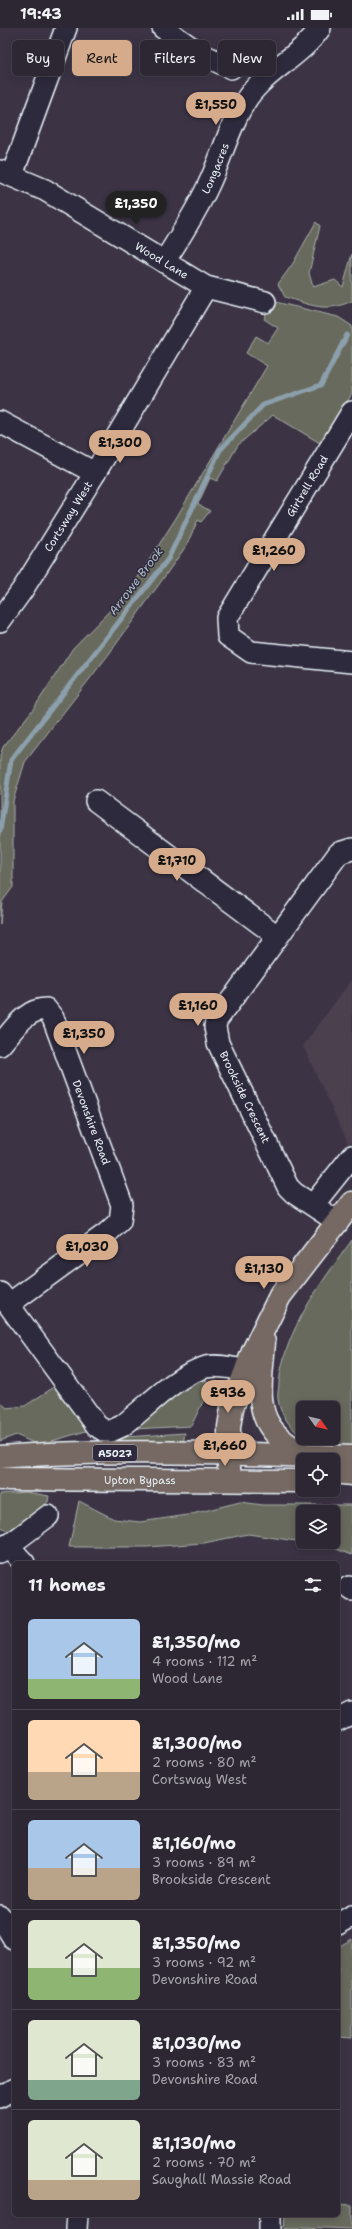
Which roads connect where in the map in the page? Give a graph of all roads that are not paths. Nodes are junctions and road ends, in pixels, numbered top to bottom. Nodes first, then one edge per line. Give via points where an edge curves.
1 (66, 28) edge
2 (163, 28) edge
3 (320, 28) edge
4 (218, 62) edge
5 (6, 173) edge
6 (164, 262) junction
7 (206, 287) junction
8 (265, 302) dead end
9 (352, 412) edge
10 (0, 422) edge
11 (95, 473) junction
12 (0, 621) edge
13 (352, 662) edge
14 (96, 801) dead end
15 (352, 849) edge
16 (278, 936) junction
17 (0, 1046) edge
18 (352, 1156) edge
19 (352, 1203) edge
20 (313, 1205) junction
21 (338, 1222) junction
22 (4, 1298) edge
23 (266, 1325) junction
24 (245, 1373) junction
25 (296, 1454) edge
26 (0, 1457) edge
27 (352, 1457) edge
28 (340, 1459) edge
29 (296, 1464) edge
30 (237, 1467) junction
31 (340, 1473) edge
32 (352, 1474) edge
33 (0, 1479) edge
34 (296, 1480) edge
35 (352, 1481) edge
36 (340, 1482) edge
37 (48, 1516) dead end
38 (4, 1549) edge
39 (21, 1561) edge
40 (352, 1713) edge
41 (340, 1719) edge
42 (0, 1916) edge
43 (352, 1916) edge
44 (340, 1923) edge
45 (12, 1936) edge
46 (12, 2091) edge
47 (0, 2098) edge
48 (77, 2217) edge
49 (270, 2217) edge
50 (76, 2229) edge
51 (270, 2229) edge

1 - 5 street
2 - 4 street via 199,53
3 - 6 street, Longacres via 310,42 248,97 208,186 186,228
5 - 6 street, Wood Lane via 45,190
6 - 7 street, Wood Lane
7 - 8 street, Wood Lane
7 - 11 street, Cortsway West
9 - 13 street, Girtrell Road via 227,618 228,636 251,652
10 - 11 street
11 - 12 street, Cortsway West via 23,589
14 - 16 street
15 - 16 street, Brookside Crescent via 339,853
16 - 20 street, Brookside Crescent via 216,1021 215,1033 288,1187
17 - 22 street, Devonshire Road via 36,1009 46,1009 53,1018 122,1205 120,1221 107,1233
18 - 20 street
19 - 21 main road
20 - 21 street, Brookside Crescent
21 - 23 main road via 280,1296
22 - 24 street via 97,1426 105,1431 117,1430 193,1372 207,1367
23 - 24 main road
23 - 25 main road via 261,1402 266,1422
24 - 30 main road
26 - 30 main road, Upton Bypass / A5027 via 36,1454
27 - 28 main road, Upton Bypass / A5027
29 - 30 main road, Upton Bypass / A5027
30 - 33 main road, Upton Bypass / A5027
30 - 34 main road, Upton Bypass / A5027
31 - 32 main road
35 - 36 main road
37 - 38 street
38 - 39 street
40 - 41 street
42 - 45 street
43 - 44 street
46 - 47 street
48 - 50 street
49 - 51 street

